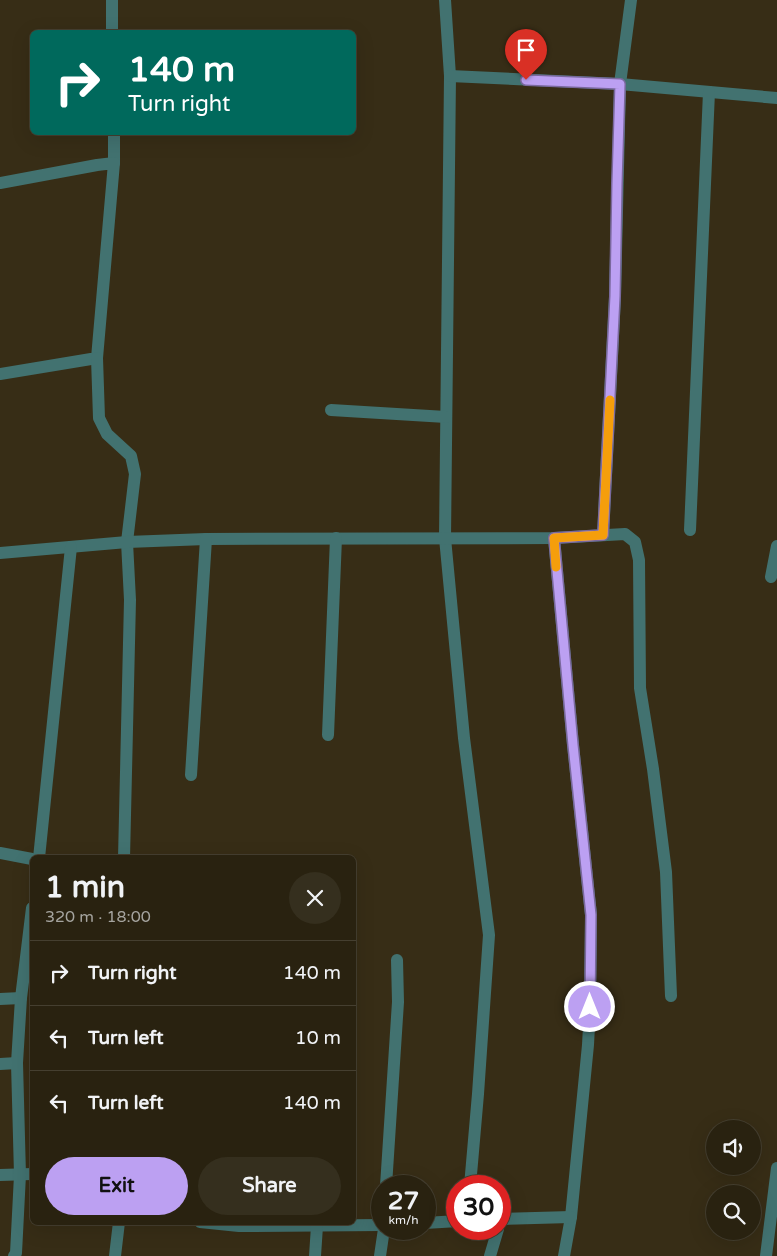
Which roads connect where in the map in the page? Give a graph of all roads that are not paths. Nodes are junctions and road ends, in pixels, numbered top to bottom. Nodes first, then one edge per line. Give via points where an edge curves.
1 (112, 0) edge
2 (445, 0) edge
3 (631, 0) edge
4 (112, 30) edge
5 (450, 76) junction
6 (620, 84) junction
7 (709, 92) junction
8 (777, 98) edge
9 (114, 135) edge
10 (114, 163) junction
11 (0, 184) edge
12 (97, 358) junction
13 (0, 374) edge
14 (331, 410) dead end
15 (446, 417) junction
16 (690, 530) dead end
17 (603, 535) junction
18 (336, 538) junction
19 (445, 538) junction
20 (554, 538) junction
21 (206, 539) junction
22 (127, 542) junction
23 (777, 546) edge
24 (71, 547) junction
25 (0, 553) edge
26 (771, 577) dead end
27 (328, 735) dead end
28 (191, 774) dead end
29 (0, 853) edge
30 (39, 855) edge
31 (124, 855) edge
32 (30, 859) edge
33 (30, 924) edge
34 (397, 960) dead end
35 (670, 996) dead end
36 (21, 998) junction
37 (0, 1000) edge
38 (17, 1063) junction
39 (0, 1064) edge
40 (777, 1168) edge
41 (0, 1175) edge
42 (26, 1175) edge
43 (387, 1175) edge
44 (471, 1175) edge
45 (571, 1217) junction
46 (511, 1221) edge
47 (119, 1225) edge
48 (229, 1225) edge
49 (317, 1226) junction
50 (371, 1227) edge
51 (382, 1240) edge
52 (495, 1240) edge
53 (14, 1256) edge
54 (115, 1256) edge
55 (314, 1256) edge
56 (380, 1256) edge
57 (490, 1256) edge
58 (564, 1256) edge
59 (766, 1256) edge

1 - 4 street
2 - 5 street
3 - 6 street
5 - 6 street
5 - 15 street
6 - 7 street
6 - 17 street via 615,296
7 - 8 street
7 - 16 street
9 - 10 street
10 - 11 street
10 - 12 street
12 - 13 street
12 - 22 street via 99,418 107,434 131,456 135,474
14 - 15 street
15 - 19 street
17 - 20 street
17 - 35 street via 625,534 636,542 639,560 640,688 666,872
18 - 19 street
18 - 21 street
18 - 27 street
19 - 20 street
19 - 44 street via 464,738 489,935
20 - 45 street via 591,915 588,1045
21 - 22 street
21 - 28 street
22 - 24 street
22 - 31 street via 130,600
23 - 26 street
24 - 25 street
24 - 30 street
29 - 32 street
33 - 36 street
34 - 43 street via 398,1002
36 - 37 street
36 - 38 street
38 - 39 street
38 - 42 street
40 - 59 street
41 - 42 street
42 - 53 street
45 - 46 street
45 - 58 street
47 - 54 street
48 - 49 street
49 - 50 street
49 - 55 street
51 - 56 street
52 - 57 street

